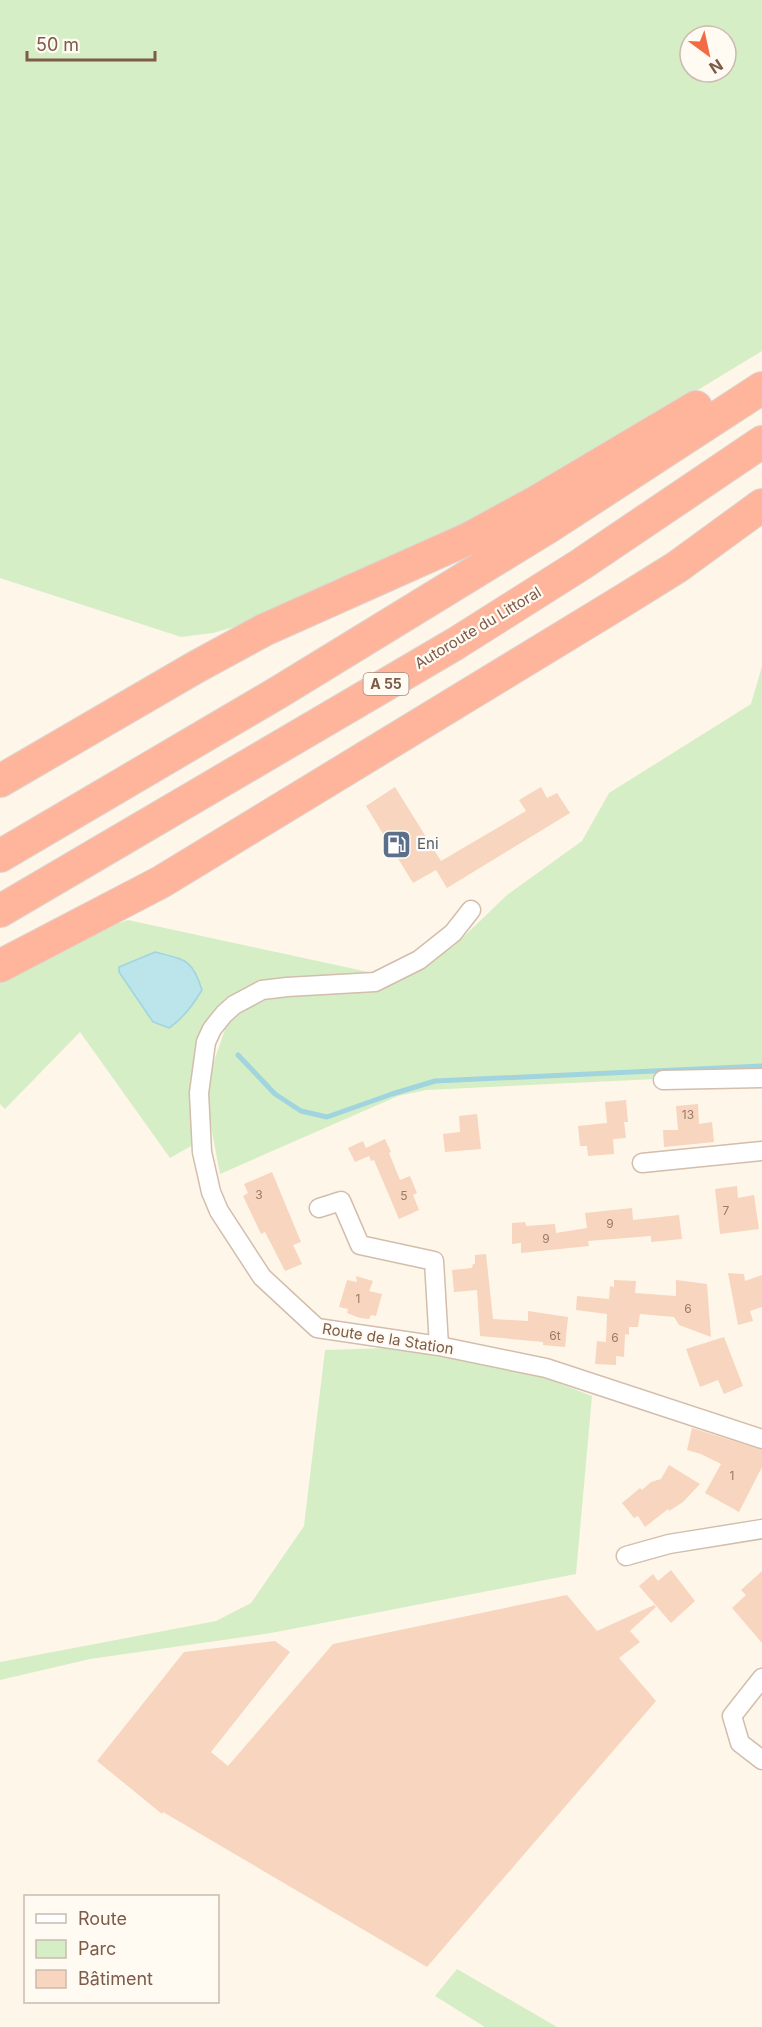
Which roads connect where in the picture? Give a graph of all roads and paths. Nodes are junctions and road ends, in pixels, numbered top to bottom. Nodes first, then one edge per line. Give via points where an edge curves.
1 (762, 367) edge
2 (762, 388) edge
3 (762, 442) edge
4 (762, 505) edge
5 (0, 781) edge
6 (0, 856) edge
7 (471, 910) dead end
8 (0, 911) edge
9 (0, 966) edge
10 (762, 1078) edge
11 (663, 1080) dead end
12 (762, 1151) edge
13 (642, 1163) dead end
14 (319, 1208) dead end
15 (440, 1346) junction
16 (762, 1439) edge
17 (762, 1529) edge
18 (626, 1556) dead end
19 (762, 1678) edge
20 (762, 1760) edge

1 - 5 highway via 479,533 264,630
2 - 6 highway via 550,526 300,680
3 - 8 highway, Autoroute du Littoral / A 55 via 455,644
4 - 9 highway via 633,595 181,870
7 - 15 street, Route de la Station via 453,933 419,960 375,982 262,990 234,1005 212,1029 206,1042 199,1093 202,1152 211,1192 262,1277 317,1328
10 - 11 street
12 - 13 street
14 - 15 street via 340,1201 360,1245 434,1261
15 - 16 street, Route de la Station via 546,1368
17 - 18 street via 669,1544
19 - 20 street via 732,1716 740,1743

